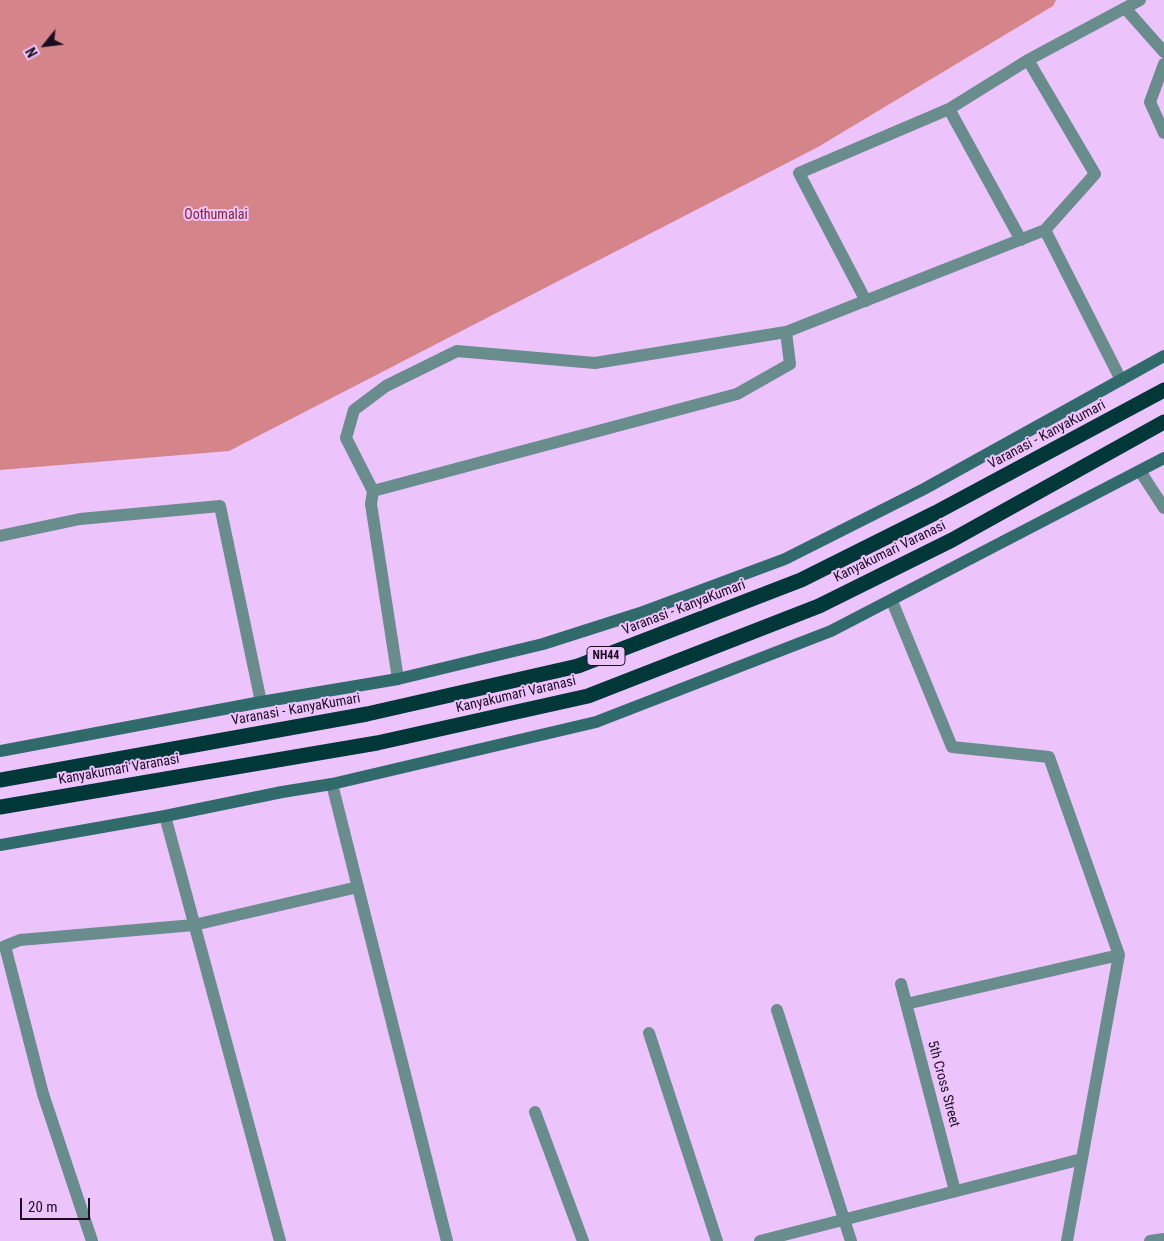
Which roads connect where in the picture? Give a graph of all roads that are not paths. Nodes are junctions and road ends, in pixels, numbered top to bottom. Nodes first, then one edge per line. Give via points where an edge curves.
1 (1140, 0) edge
2 (1125, 8) junction
3 (1164, 52) edge
4 (1028, 60) junction
5 (1164, 64) edge
6 (950, 109) junction
7 (1164, 133) edge
8 (1045, 230) junction
9 (1021, 240) junction
10 (866, 301) junction
11 (786, 332) junction
12 (1164, 356) edge
13 (1121, 380) junction
14 (1164, 390) edge
15 (1164, 422) edge
16 (1164, 458) edge
17 (1140, 471) junction
18 (373, 491) junction
19 (1164, 508) edge
20 (0, 536) edge
21 (892, 601) junction
22 (398, 679) junction
23 (261, 702) junction
24 (0, 751) edge
25 (0, 780) edge
26 (332, 784) junction
27 (0, 807) edge
28 (165, 816) junction
29 (0, 845) edge
30 (358, 887) junction
31 (194, 924) junction
32 (1120, 955) junction
33 (901, 984) dead end
34 (906, 1004) junction
35 (777, 1010) dead end
36 (648, 1033) dead end
37 (535, 1112) dead end
38 (1082, 1159) junction
39 (955, 1191) junction
40 (844, 1220) junction
41 (1164, 1239) edge
42 (278, 1240) edge
43 (92, 1241) edge
44 (447, 1241) edge
45 (583, 1241) edge
46 (717, 1241) edge
47 (760, 1241) edge
48 (851, 1241) edge
49 (1067, 1241) edge
50 (1150, 1241) edge

1 - 2 street
2 - 3 street
2 - 4 street
4 - 6 street
4 - 8 street via 1095,174
5 - 7 street via 1150,102
6 - 9 street
6 - 10 street via 799,173
8 - 9 street
8 - 13 street
9 - 10 street
10 - 11 street
11 - 18 street via 790,364 737,394
11 - 18 street via 595,363 457,351 386,386 354,410 346,438
12 - 13 street
13 - 22 street via 924,489 784,559 640,613 543,644
14 - 25 highway, Varanasi - KanyaKumari / NH44 via 935,513 801,580 578,666 367,714
15 - 27 highway, Kanyakumari Varanasi / NH44 via 952,540 819,606 588,696 376,743
16 - 17 street
17 - 19 street
17 - 21 street
18 - 22 street via 371,504
20 - 23 street via 80,519 220,506
21 - 26 street via 831,631 596,722
21 - 32 street via 952,747 1049,757
22 - 23 street
23 - 24 street
26 - 28 street
26 - 30 street
28 - 29 street
28 - 31 street
30 - 31 street
30 - 44 street
31 - 42 street
31 - 43 street via 20,940 5,946 43,1094
32 - 34 street
32 - 38 street
33 - 34 street, 5th Cross Street
34 - 39 street, 5th Cross Street
35 - 40 street
36 - 46 street
37 - 45 street
38 - 39 street
38 - 49 street
39 - 40 street
40 - 47 street
40 - 48 street
41 - 50 street

